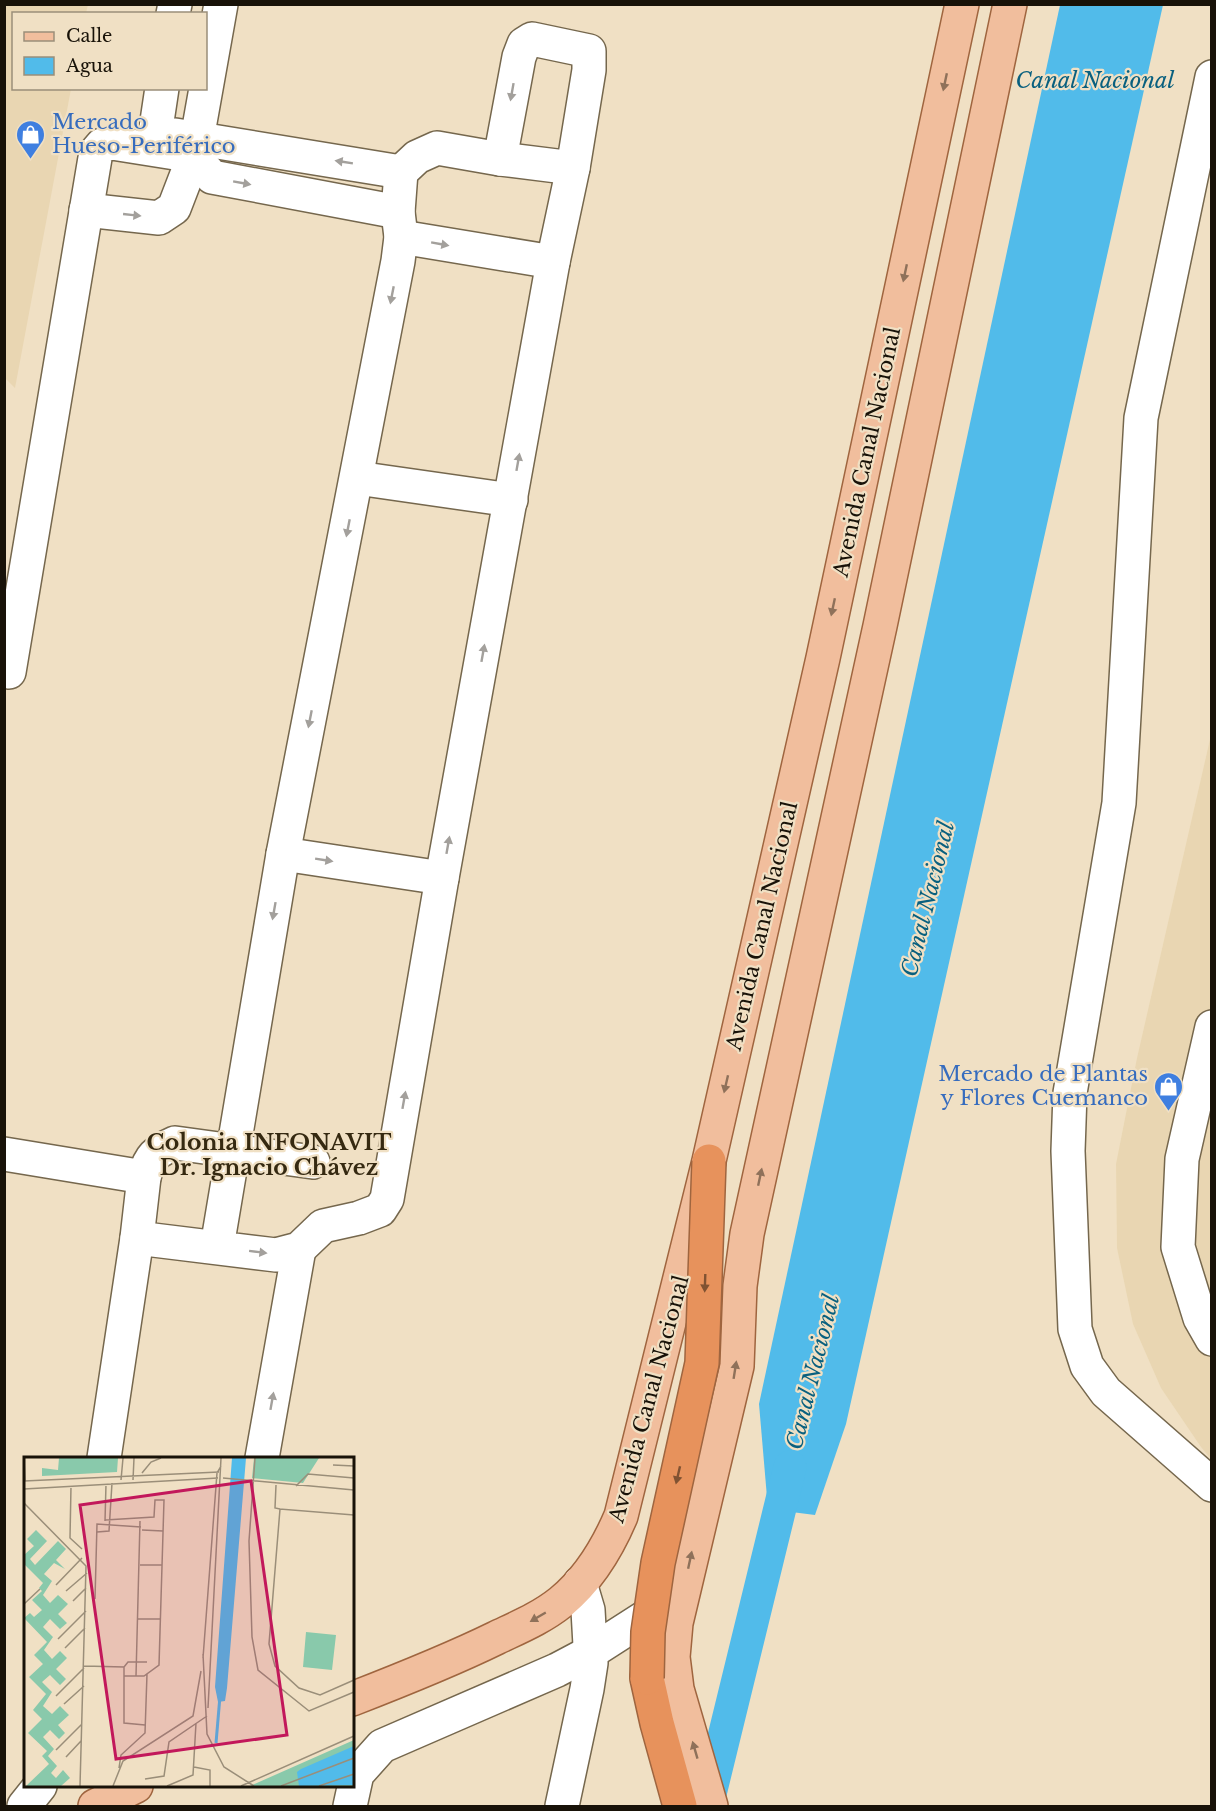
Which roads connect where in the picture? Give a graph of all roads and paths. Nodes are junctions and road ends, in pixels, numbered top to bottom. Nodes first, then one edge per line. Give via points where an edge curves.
1 (221, 4) edge
2 (1010, 4) edge
3 (958, 13) edge
4 (1212, 77) edge
5 (207, 84) edge
6 (162, 90) edge
7 (206, 90) edge
8 (154, 140) junction
9 (196, 147) junction
10 (500, 159) junction
11 (573, 168) junction
12 (401, 172) junction
13 (87, 210) junction
14 (400, 225) junction
15 (553, 262) junction
16 (357, 478) junction
17 (511, 500) junction
18 (9, 672) dead end
19 (283, 854) junction
20 (442, 878) junction
21 (1212, 1027) edge
22 (232, 1151) junction
23 (4, 1154) edge
24 (708, 1161) junction
25 (313, 1162) dead end
26 (144, 1177) junction
27 (137, 1238) junction
28 (217, 1247) junction
29 (299, 1249) junction
30 (1212, 1339) edge
31 (104, 1457) edge
32 (262, 1457) edge
33 (1212, 1485) edge
34 (580, 1583) junction
35 (683, 1593) junction
36 (591, 1653) junction
37 (354, 1698) edge
38 (38, 1787) edge
39 (132, 1787) edge
40 (24, 1806) edge
41 (95, 1806) edge
42 (350, 1806) edge
43 (562, 1806) edge
44 (680, 1806) edge
45 (711, 1806) edge

1 - 5 street
35 -> 2 main road via 736,1366 747,1234
3 -> 24 main road, Avenida Canal Nacional via 823,658
4 - 33 street via 1141,418 1119,803 1070,1093 1068,1151 1075,1329 1088,1366 1106,1392
6 - 8 street
7 - 9 street
8 - 9 street
8 - 13 street via 102,145 96,152
12 -> 9 street
13 -> 9 street via 159,218 174,208
9 -> 14 street via 212,177
10 - 11 street
11 -> 10 street via 589,51 532,39 524,44 519,57
10 - 12 street via 437,148 417,157
11 - 15 street
12 - 14 street
13 - 18 street
14 -> 15 street via 479,251
14 -> 16 street
17 -> 15 street
16 - 17 street
16 -> 19 street
20 -> 17 street
19 -> 20 street
19 -> 22 street
29 -> 20 street via 323,1226 380,1210 387,1199
21 - 30 street via 1182,1159 1178,1247 1200,1318
22 - 25 street
22 - 26 street via 175,1143 148,1160
22 - 28 street
23 - 26 street
24 - 34 main road, Avenida Canal Nacional via 621,1516 597,1563
24 -> 44 highway, bridge via 702,1364 658,1563 648,1632 647,1678
26 - 27 street
27 - 28 street
27 - 31 street
28 -> 29 street via 276,1255
32 -> 29 street
34 - 36 street via 588,1610
34 -> 37 main road, Avenida Canal Nacional via 540,1617 451,1660
35 - 36 street
45 -> 35 main road via 677,1689 673,1657
36 - 42 street via 382,1746 357,1773
36 - 43 street
38 - 40 street
39 - 41 main road

